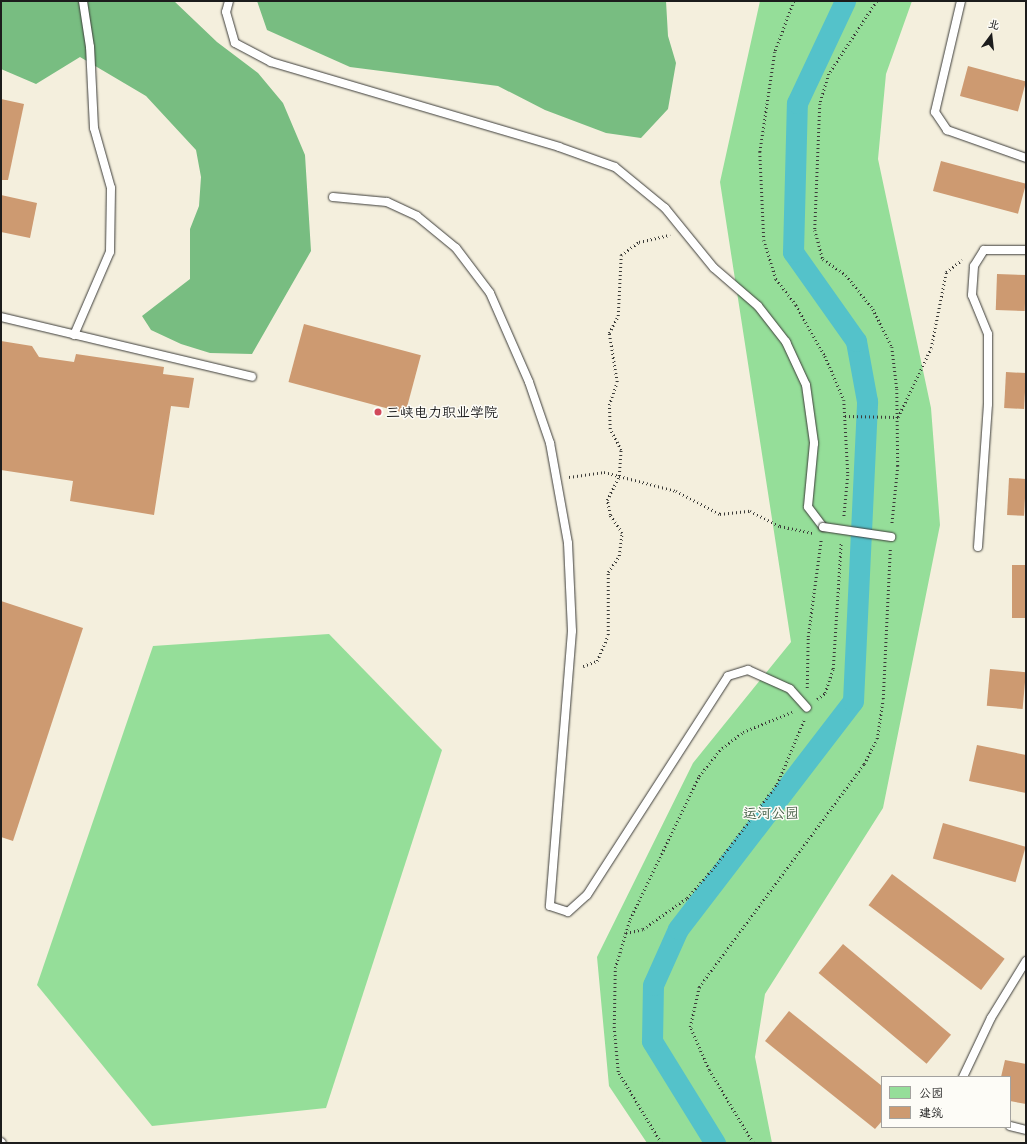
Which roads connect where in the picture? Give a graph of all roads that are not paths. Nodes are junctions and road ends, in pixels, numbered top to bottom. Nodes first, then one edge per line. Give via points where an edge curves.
1 (83, 1) edge
2 (229, 1) edge
3 (961, 1) edge
4 (1026, 158) edge
5 (333, 197) dead end
6 (1026, 250) edge
7 (1, 317) edge
8 (74, 335) junction
9 (252, 377) dead end
10 (891, 537) road end
11 (978, 547) dead end
12 (808, 708) road end
13 (1026, 961) edge
14 (963, 1076) edge
15 (1011, 1126) edge
16 (1026, 1130) edge

1 - 8 lane via 90,47 94,128 111,188 110,252
2 - 10 lane, bridge via 226,12 235,42 271,62 559,146 615,166 665,208 714,268 758,306 786,342 806,385 814,443 808,507 823,527
3 - 4 lane via 935,112 947,130
5 - 12 lane via 387,202 417,216 456,248 490,293 529,382 550,444 568,543 572,631 549,891 550,906 568,912 587,895 728,676 748,670 790,689
6 - 11 lane via 984,250 974,266 972,295 988,334 988,404
7 - 8 lane
8 - 9 lane
13 - 14 lane via 991,1018
15 - 16 lane

